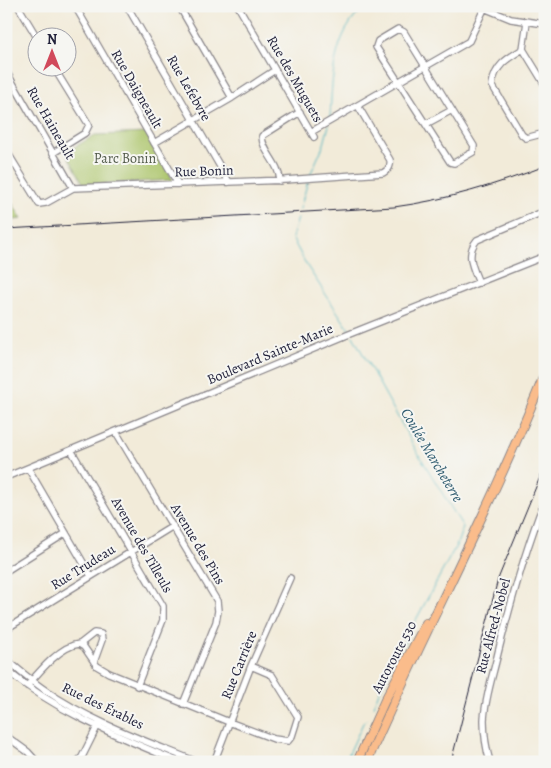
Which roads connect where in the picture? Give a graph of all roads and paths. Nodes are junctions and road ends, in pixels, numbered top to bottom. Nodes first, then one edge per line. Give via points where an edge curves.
1 (18, 6) edge
2 (75, 6) edge
3 (127, 6) edge
4 (179, 6) edge
5 (238, 6) edge
6 (481, 8) edge
7 (527, 22) junction
8 (545, 24) edge
9 (31, 28) edge
10 (523, 49) junction
11 (425, 67) junction
12 (275, 70) junction
13 (6, 71) edge
14 (60, 78) edge
15 (400, 82) junction
16 (545, 85) edge
17 (232, 98) junction
18 (358, 106) junction
19 (452, 110) junction
20 (300, 112) junction
21 (194, 120) junction
22 (426, 124) junction
23 (545, 132) edge
24 (154, 143) junction
25 (6, 150) edge
26 (53, 153) junction
27 (283, 180) junction
28 (230, 182) junction
29 (178, 184) junction
30 (73, 188) junction
31 (545, 211) edge
32 (545, 256) edge
33 (479, 283) junction
34 (545, 374) edge
35 (116, 432) junction
36 (72, 450) junction
37 (28, 468) junction
38 (6, 477) edge
39 (545, 500) edge
40 (173, 526) junction
41 (66, 533) junction
42 (131, 551) junction
43 (458, 567) junction
44 (6, 571) edge
45 (91, 576) junction
46 (290, 578) dead end
47 (6, 629) edge
48 (80, 644) junction
49 (6, 659) edge
50 (94, 662) junction
51 (251, 666) junction
52 (6, 670) edge
53 (32, 681) junction
54 (27, 686) junction
55 (137, 686) junction
56 (183, 704) junction
57 (100, 721) junction
58 (229, 722) junction
59 (97, 728) junction
60 (6, 736) edge
61 (37, 762) edge
62 (77, 762) edge
63 (179, 762) edge
64 (197, 762) edge
65 (214, 762) edge
66 (357, 762) edge
67 (367, 762) edge
68 (490, 762) edge

1 - 9 street
2 - 24 street, Rue Daigneault
3 - 21 street, Rue Lefebvre
4 - 17 street
5 - 12 street, Rue des Muguets
6 - 7 street
6 - 11 street via 469,41
7 - 8 street
7 - 10 street
10 - 16 street
10 - 23 street via 503,61 492,85 522,135 526,138
11 - 15 street
11 - 15 street via 402,30 379,40 376,46
11 - 19 street
12 - 17 street
12 - 20 street, Rue des Muguets
13 - 26 street, Rue Haineault
14 - 26 street via 89,125 86,134
15 - 18 street
15 - 22 street
17 - 21 street
18 - 20 street, Rue des Muguets via 313,135
18 - 27 street, Rue Bonin via 390,160 388,170
19 - 22 street
19 - 22 street via 475,148 454,163 450,162
20 - 27 street via 262,136
21 - 24 street
21 - 28 street, Rue Lefebvre
24 - 29 street, Rue Daigneault
25 - 30 street, Rue Bonin via 39,204
26 - 30 street, Rue Haineault
27 - 28 street, Rue Bonin
28 - 29 street, Rue Bonin
29 - 30 street, Rue Bonin
31 - 33 street via 477,240 471,254
32 - 33 street, Boulevard Sainte-Marie
33 - 35 street, Boulevard Sainte-Marie
34 - 43 highway, Autoroute 530
35 - 36 street, Boulevard Sainte-Marie
35 - 40 street, Avenue des Pins
36 - 37 street, Boulevard Sainte-Marie
36 - 42 street, Avenue des Tilleuls
37 - 38 street, Boulevard Sainte-Marie
37 - 41 street
39 - 68 street, Rue Alfred-Nobel via 506,618 485,708 484,734
40 - 42 street, Rue Trudeau
40 - 56 street, Avenue des Pins via 218,606 216,622
41 - 44 street
41 - 45 street
42 - 45 street, Rue Trudeau
42 - 55 street, Avenue des Tilleuls via 161,602 164,615
43 - 66 highway, Autoroute 530 via 398,674
43 - 67 highway, Autoroute 530
45 - 47 street, Rue Trudeau
46 - 51 street, Rue Carrière
48 - 50 street
48 - 50 street via 96,632 102,634
48 - 53 street via 55,657
49 - 53 street, Rue des Érables
50 - 55 street
51 - 58 street, Rue Carrière
51 - 58 street via 272,675 298,717 292,736 288,741 274,739
52 - 54 street, Rue des Érables
53 - 54 street
53 - 57 street, Rue des Érables
54 - 59 street, Rue des Érables
55 - 56 street
56 - 58 street
57 - 59 street
57 - 64 street, Rue des Érables
58 - 65 street, Rue Carrière
59 - 62 street
59 - 63 street, Rue des Érables
60 - 61 street

